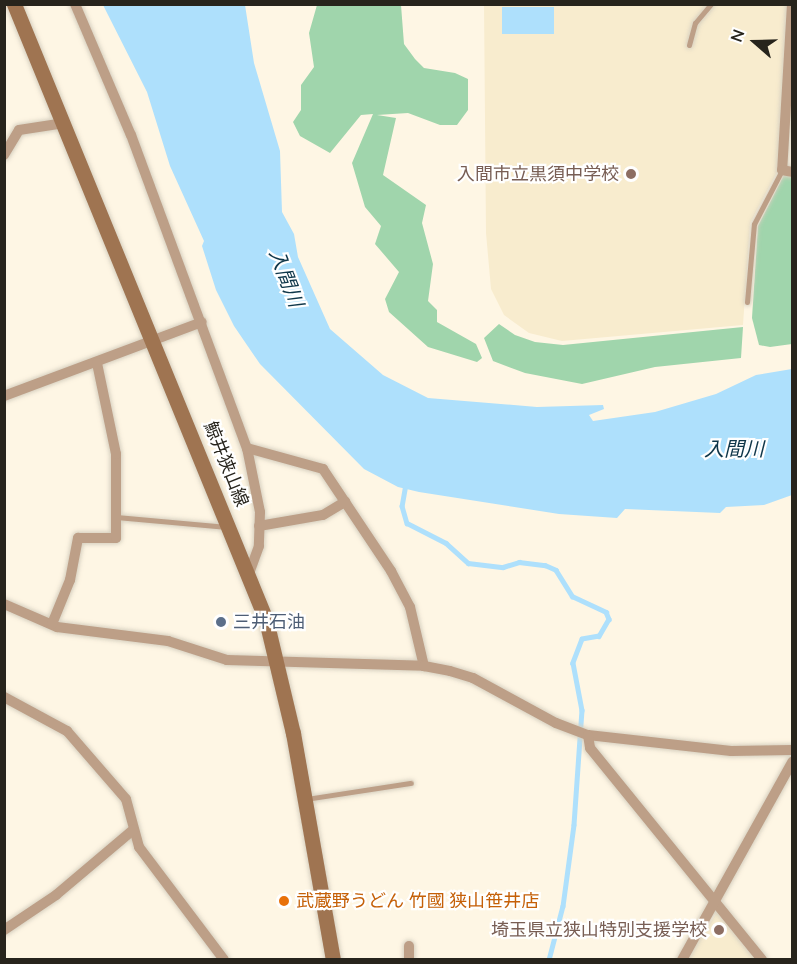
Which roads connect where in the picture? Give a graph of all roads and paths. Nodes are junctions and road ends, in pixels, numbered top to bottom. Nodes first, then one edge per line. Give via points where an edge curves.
1 (14, 4) edge
2 (75, 4) edge
3 (711, 4) edge
4 (792, 4) edge
5 (690, 45) dead end
6 (64, 123) junction
7 (4, 155) edge
8 (787, 171) edge
9 (747, 303) dead end
10 (202, 322) junction
11 (155, 342) junction
12 (97, 363) junction
13 (4, 396) edge
14 (247, 448) junction
15 (345, 502) junction
16 (116, 516) junction
17 (260, 526) junction
18 (231, 528) junction
19 (249, 573) junction
20 (4, 604) edge
21 (52, 624) junction
22 (277, 662) junction
23 (424, 666) junction
24 (4, 697) edge
25 (588, 735) junction
26 (792, 750) edge
27 (792, 762) edge
28 (411, 783) dead end
29 (305, 799) junction
30 (133, 830) junction
31 (715, 902) junction
32 (4, 930) edge
33 (409, 946) dead end
34 (224, 960) edge
35 (333, 960) edge
36 (409, 960) edge
37 (682, 960) edge
38 (762, 960) edge

1 - 6 main road, 鯨井狭山線
2 - 10 street via 131,135
3 - 5 lane via 694,23
4 - 8 street
6 - 7 street via 19,130
6 - 11 main road, 鯨井狭山線
8 - 9 lane via 754,224
10 - 11 street
10 - 14 street
11 - 12 street
11 - 18 main road, 鯨井狭山線
12 - 13 street
12 - 16 street via 116,454
14 - 15 street via 323,469
14 - 17 street
15 - 17 street via 323,515
15 - 23 street via 391,571 410,608
16 - 18 lane
16 - 21 street via 117,538 78,538 70,580
17 - 19 street via 259,546
18 - 19 main road, 鯨井狭山線
19 - 22 main road, 鯨井狭山線
20 - 21 street
21 - 22 street via 168,641 227,660
22 - 23 street
22 - 29 main road, 鯨井狭山線
23 - 25 street via 473,678 556,723
24 - 30 street via 67,731 126,799
25 - 26 street via 731,751
25 - 31 street via 590,748
27 - 31 street
28 - 29 lane
29 - 35 main road, 鯨井狭山線
30 - 32 street via 56,895
30 - 34 street via 139,847
31 - 37 street
31 - 38 street
33 - 36 street

